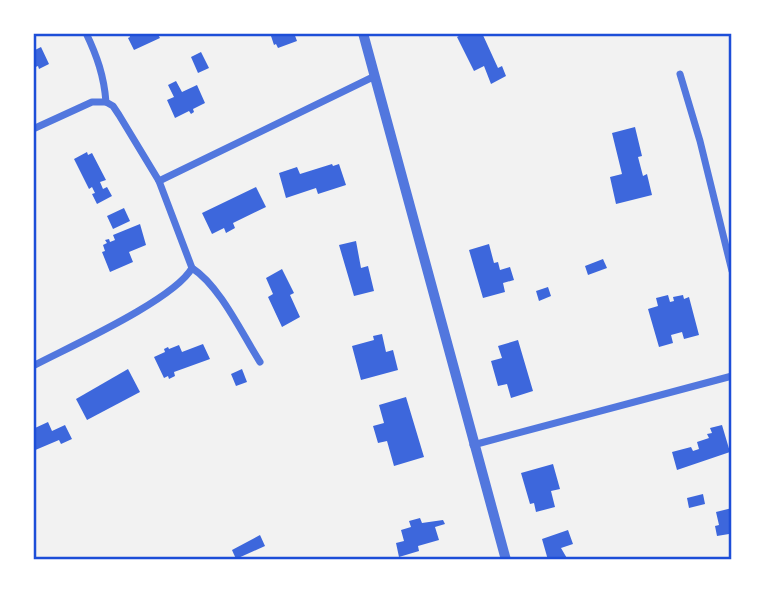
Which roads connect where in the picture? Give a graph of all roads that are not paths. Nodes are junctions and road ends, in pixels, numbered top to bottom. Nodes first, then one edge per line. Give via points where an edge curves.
1 (86, 33) edge
2 (363, 33) edge
3 (680, 74) dead end
4 (375, 76) junction
5 (106, 102) junction
6 (33, 129) edge
7 (159, 181) junction
8 (192, 268) junction
9 (732, 271) edge
10 (260, 362) dead end
11 (33, 366) edge
12 (732, 376) edge
13 (473, 444) junction
14 (506, 560) edge

1 - 5 street via 98,59
2 - 4 street
3 - 9 street
4 - 7 street
4 - 13 street
5 - 6 street via 92,102
5 - 7 street via 119,114
7 - 8 street
8 - 10 street via 212,287
8 - 11 street via 150,304
12 - 13 street
13 - 14 street

